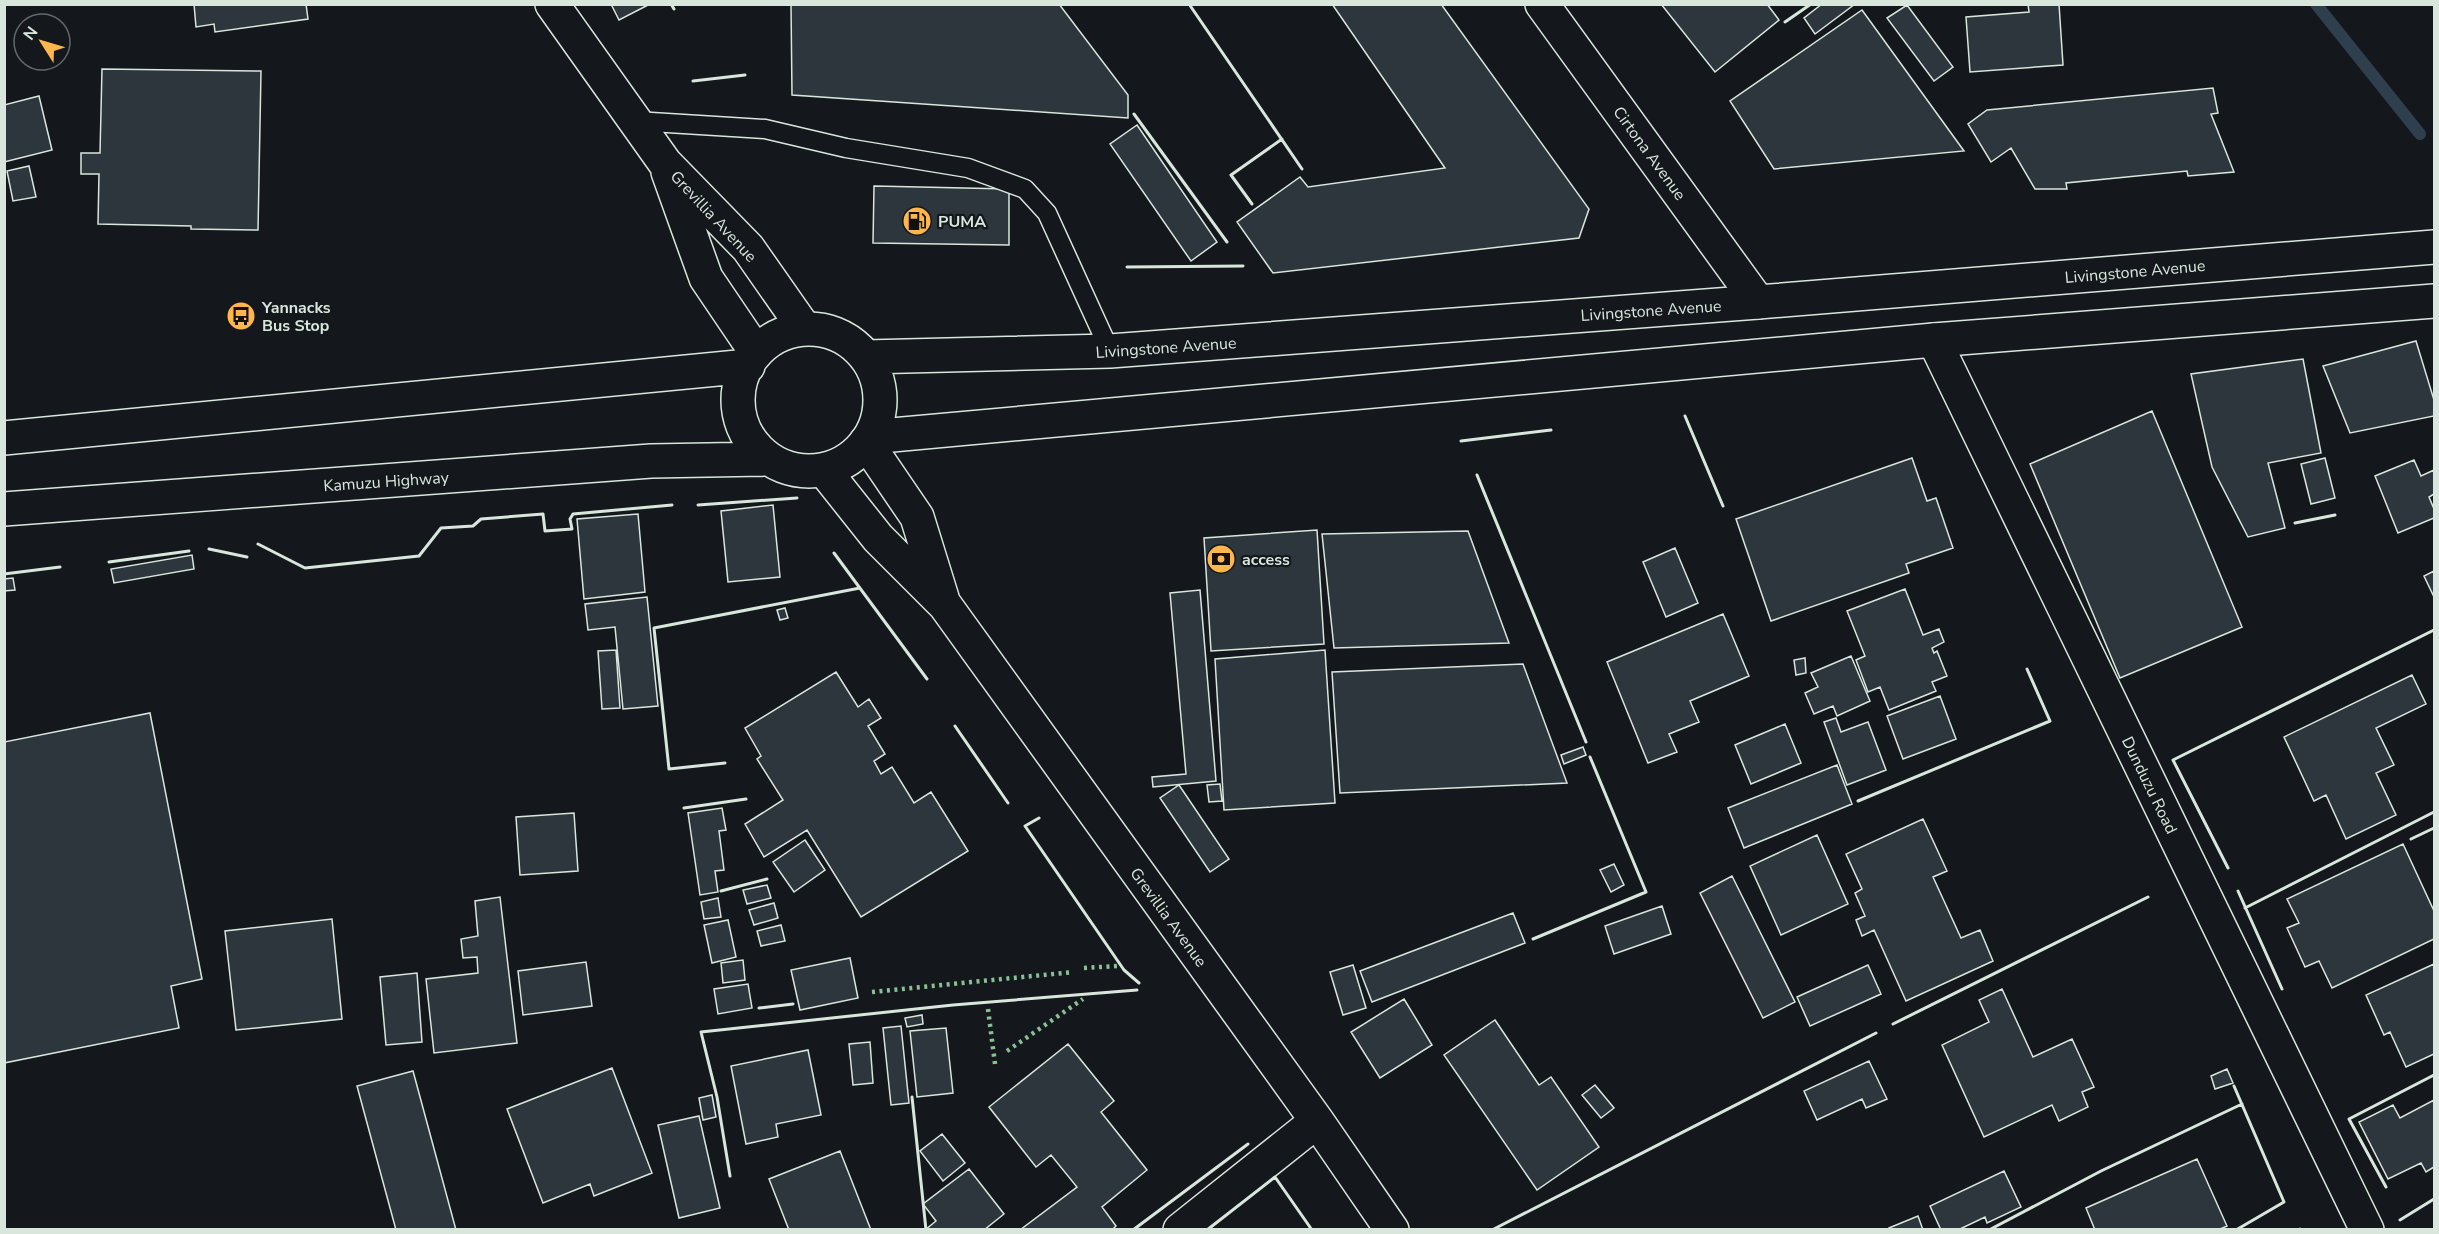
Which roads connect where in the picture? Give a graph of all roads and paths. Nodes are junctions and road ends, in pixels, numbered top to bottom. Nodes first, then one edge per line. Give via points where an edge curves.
1 (552, 4) edge
2 (1542, 4) edge
3 (635, 122) junction
4 (665, 163) junction
5 (2434, 247) edge
6 (2434, 300) edge
7 (1758, 302) junction
8 (804, 328) junction
9 (1934, 340) junction
10 (1110, 351) junction
11 (866, 357) junction
12 (752, 359) junction
13 (4, 438) edge
14 (868, 439) junction
15 (768, 459) junction
16 (824, 470) junction
17 (4, 509) edge
18 (945, 606) junction
19 (1317, 1121) junction
20 (1180, 1230) edge
21 (1392, 1230) edge
22 (2367, 1230) edge

1 - 3 main road, Grevillia Avenue
2 - 7 main road, Cirtona Avenue
3 - 4 main road, Grevillia Avenue
3 - 10 lane via 765,129 846,148 968,168 1025,189 1047,213
4 - 8 main road, Grevillia Avenue via 748,248
4 - 12 main road, Grevillia Avenue via 706,278
5 - 7 main road, Livingstone Avenue
6 - 9 main road
7 - 10 main road, Livingstone Avenue
8 - 11 main road via 828,331 849,340
8 - 12 main road via 777,336
9 - 14 main road
9 - 22 main road, Dunduzu Road
10 - 11 main road, Livingstone Avenue
11 - 14 main road via 877,379 880,404
12 - 13 main road
12 - 15 main road via 741,378 741,423 752,443
14 - 16 main road via 842,463
14 - 18 main road via 917,517
15 - 16 main road via 795,470
15 - 17 main road, Kamuzu Highway via 651,461
16 - 18 main road via 878,538
18 - 19 main road, Grevillia Avenue
19 - 20 main road
19 - 21 main road, Grevillia Avenue

